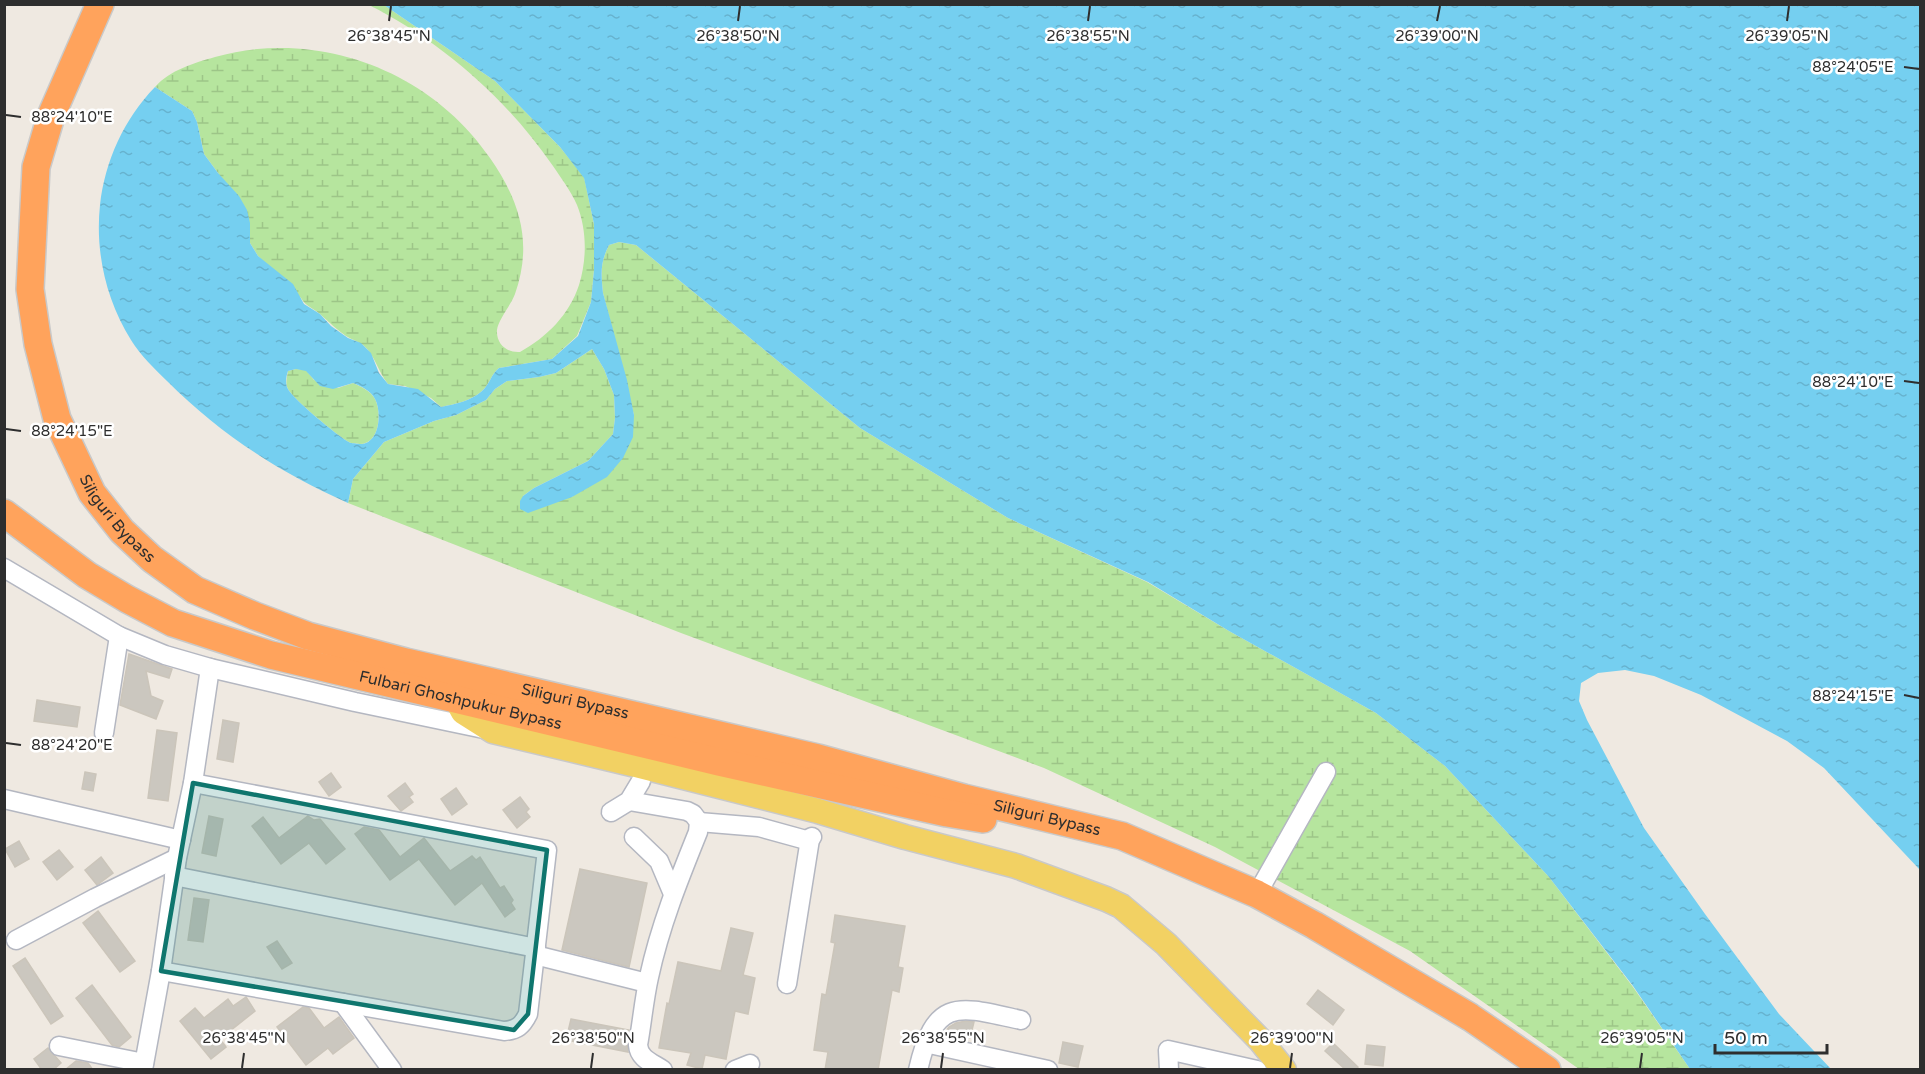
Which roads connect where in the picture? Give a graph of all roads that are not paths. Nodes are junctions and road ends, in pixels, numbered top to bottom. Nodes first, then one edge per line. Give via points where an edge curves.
1 (100, 4) edge
2 (4, 513) edge
3 (4, 568) edge
4 (119, 636) junction
5 (210, 668) junction
6 (456, 699) junction
7 (492, 731) junction
8 (104, 733) dead end
9 (1326, 772) dead end
10 (641, 781) dead end
11 (193, 783) junction
12 (4, 799) edge
13 (629, 801) junction
14 (610, 812) dead end
15 (699, 822) junction
16 (634, 837) dead end
17 (177, 858) junction
18 (1214, 877) junction
19 (672, 894) junction
20 (1257, 894) junction
21 (16, 940) dead end
22 (535, 951) junction
23 (161, 971) junction
24 (647, 983) junction
25 (787, 984) dead end
26 (343, 1003) junction
27 (1021, 1020) dead end
28 (925, 1043) junction
29 (59, 1046) dead end
30 (144, 1066) edge
31 (392, 1070) edge
32 (663, 1070) edge
33 (918, 1070) edge
34 (1048, 1070) edge
35 (1169, 1070) edge
36 (1257, 1070) edge
37 (1284, 1070) edge
38 (1547, 1070) edge

1 - 18 highway, Siliguri Bypass via 51,116 36,167 30,290 38,344 57,419 92,493 122,531 152,559 195,590 308,636 818,758 1122,836
2 - 6 highway, Fulbari Ghoshpukur Bypass via 87,575 173,623 271,656
3 - 4 street
4 - 5 street
4 - 8 street
5 - 7 street
5 - 11 street
6 - 7 main road via 463,712
6 - 18 highway, Fulbari Ghoshpukur Bypass via 947,813 1070,833
7 - 37 main road via 818,811 1016,866 1106,899 1121,906 1167,944
9 - 20 street
10 - 13 street
11 - 17 street
11 - 22 street via 547,850
12 - 17 street
13 - 14 street
13 - 15 street via 687,811
15 - 19 street
15 - 25 street via 759,827 811,838
16 - 19 street via 659,861
17 - 21 street
17 - 22 street
17 - 23 street
18 - 20 highway, Siliguri Bypass
19 - 24 street
20 - 38 highway, Siliguri Bypass via 1470,1017
22 - 24 street
22 - 26 street via 528,1014 514,1030
23 - 26 street
23 - 30 street
24 - 32 street via 638,1050
26 - 31 street
27 - 28 street via 976,1010 952,1011 935,1024
28 - 33 street
28 - 34 street
29 - 30 street
35 - 36 street via 1168,1050

